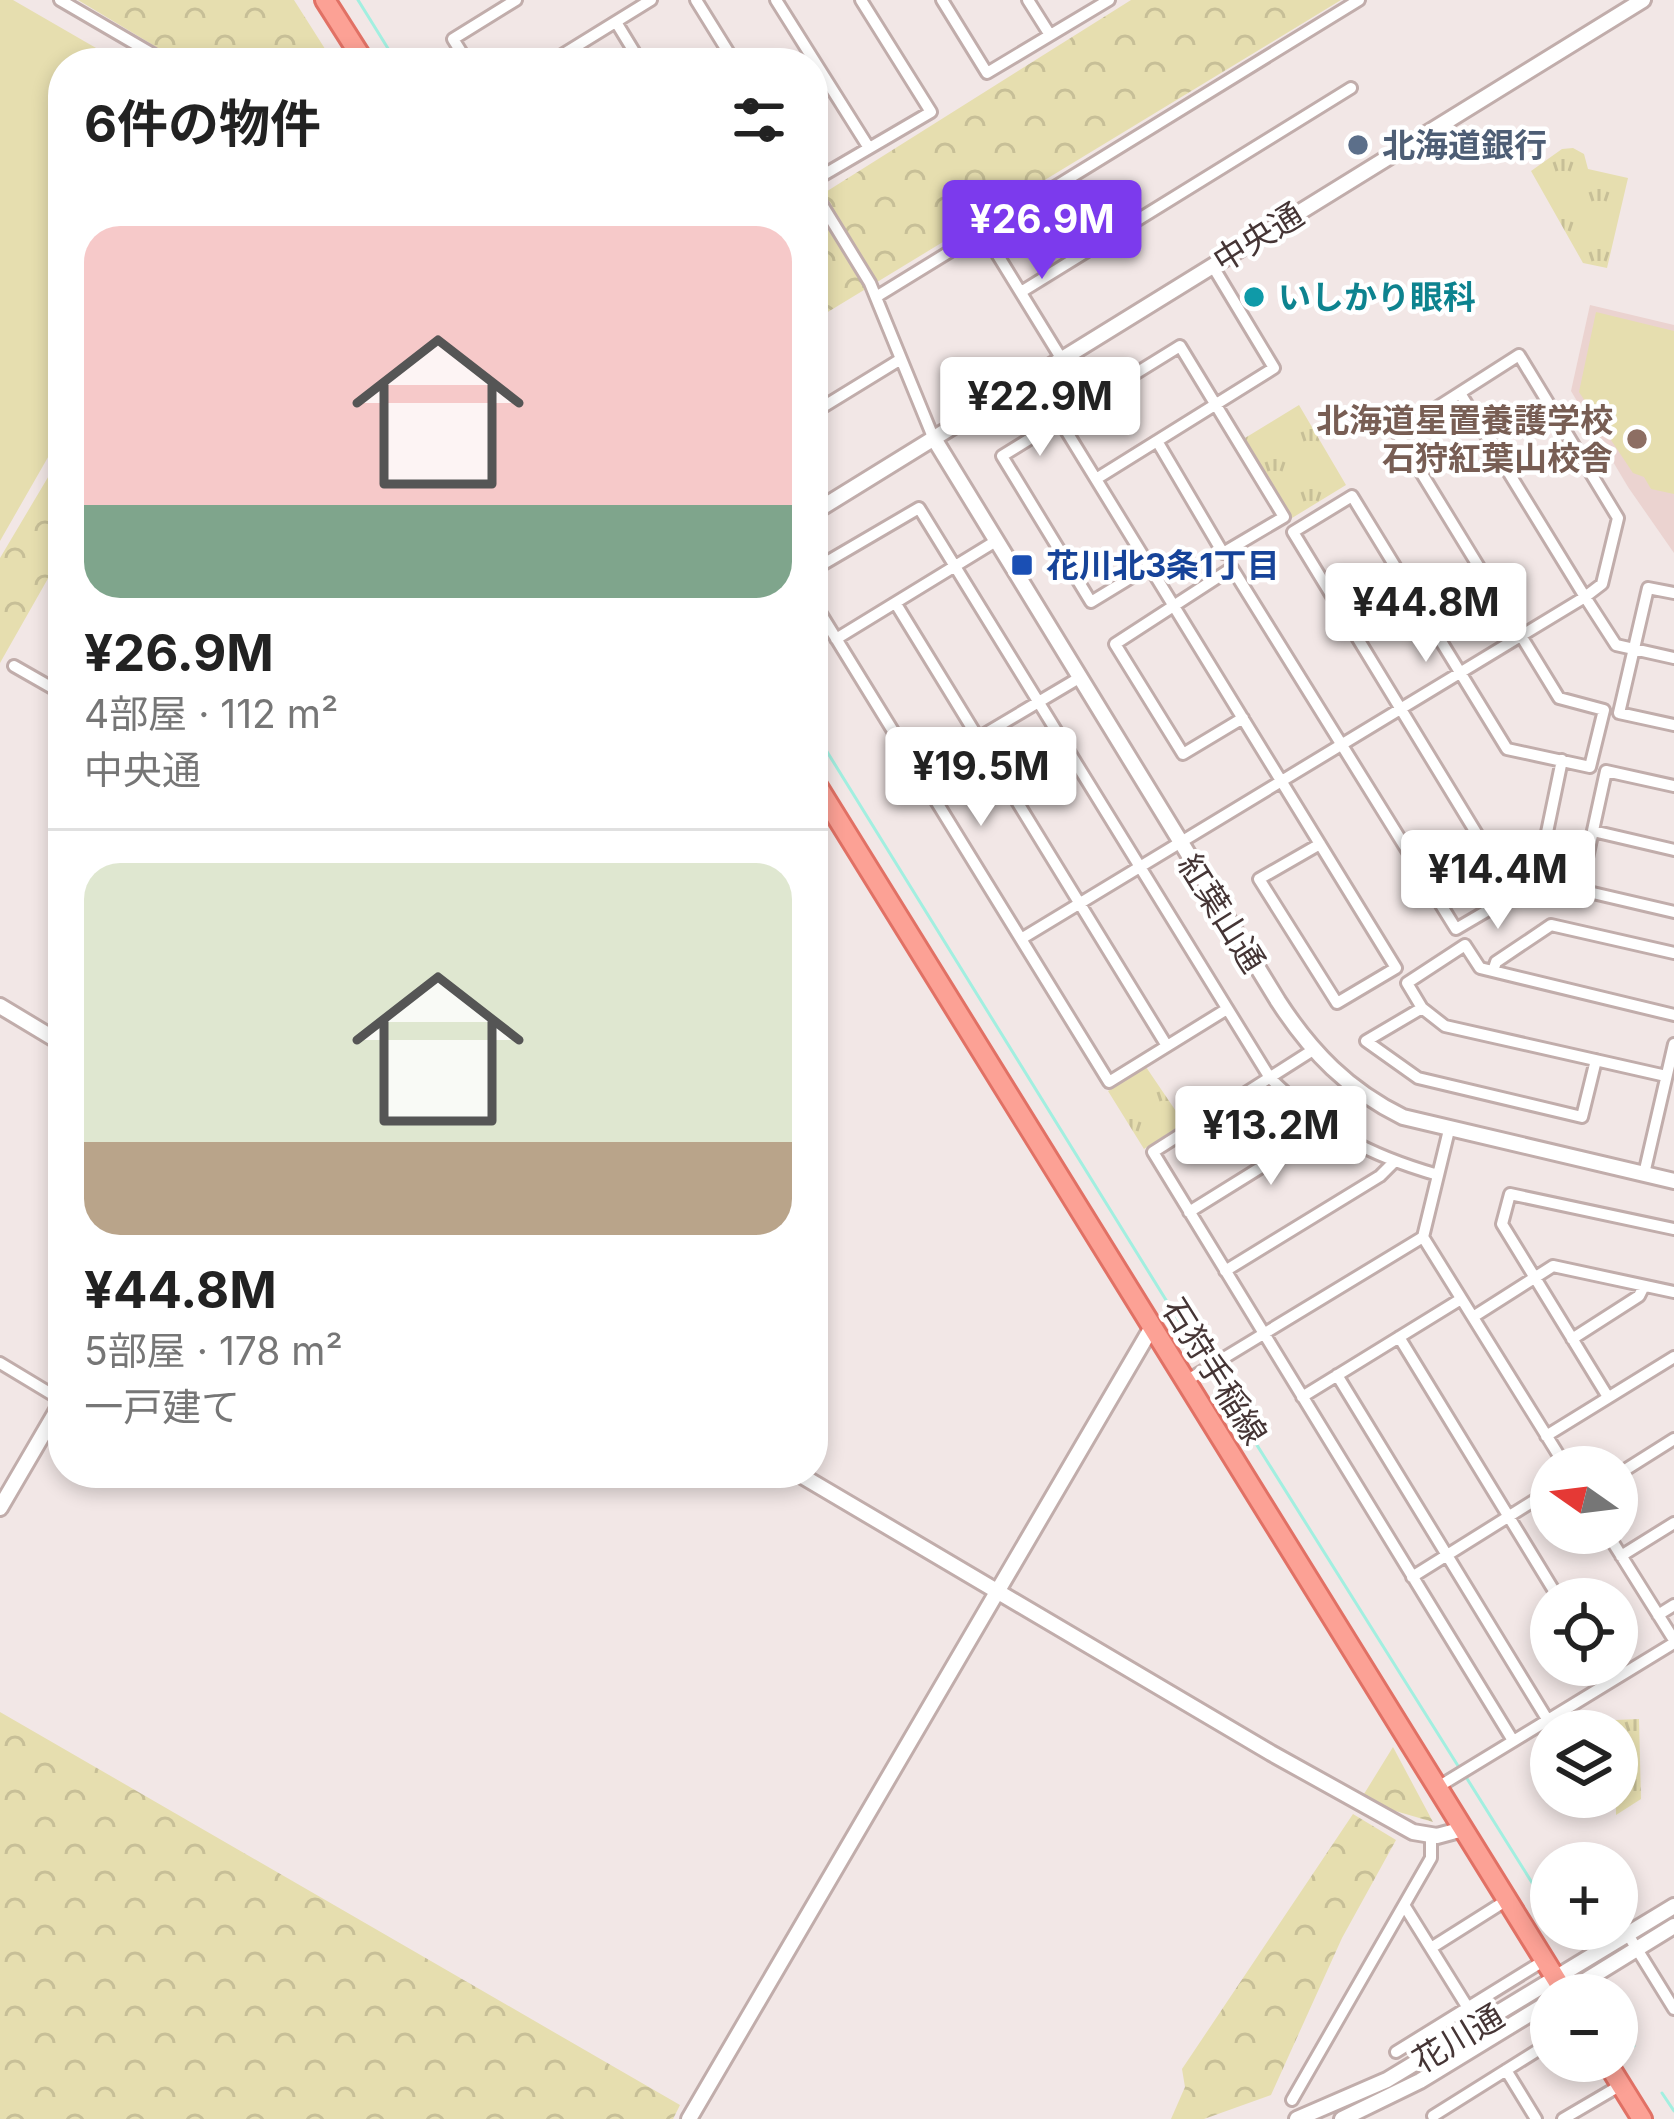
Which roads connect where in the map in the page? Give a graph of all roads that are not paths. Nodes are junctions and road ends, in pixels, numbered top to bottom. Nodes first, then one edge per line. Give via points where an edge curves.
1 (60, 0) edge
2 (325, 0) edge
3 (516, 0) edge
4 (651, 0) edge
5 (696, 0) edge
6 (776, 0) edge
7 (861, 0) edge
8 (942, 0) edge
9 (1028, 0) edge
10 (1109, 0) edge
11 (1360, 0) edge
12 (1643, 0) edge
13 (616, 22) junction
14 (1050, 35) junction
15 (142, 48) edge
16 (355, 48) edge
17 (459, 48) edge
18 (574, 48) edge
19 (632, 48) edge
20 (726, 48) edge
21 (806, 48) edge
22 (828, 83) edge
23 (1352, 88) dead end
24 (869, 148) junction
25 (828, 176) edge
26 (828, 212) edge
27 (982, 231) junction
28 (1212, 266) junction
29 (1021, 292) junction
30 (876, 297) junction
31 (1061, 358) junction
32 (901, 359) junction
33 (1460, 393) junction
34 (828, 404) edge
35 (1216, 404) junction
36 (1059, 419) junction
37 (933, 437) junction
38 (1156, 441) junction
39 (1096, 478) junction
40 (828, 504) edge
41 (996, 541) junction
42 (828, 561) edge
43 (954, 566) junction
44 (1150, 566) junction
45 (1674, 593) edge
46 (1585, 597) junction
47 (896, 604) junction
48 (1174, 605) junction
49 (828, 626) edge
50 (1522, 635) junction
51 (836, 639) junction
52 (1634, 649) junction
53 (1674, 658) edge
54 (14, 666) dead end
55 (1462, 671) junction
56 (1079, 678) junction
57 (48, 685) edge
58 (1037, 700) junction
59 (1400, 708) junction
60 (1243, 718) junction
61 (1674, 724) edge
62 (978, 737) junction
63 (1342, 743) junction
64 (1562, 760) junction
65 (919, 773) junction
66 (1281, 780) junction
67 (1674, 787) edge
68 (828, 803) edge
69 (1593, 832) junction
70 (1178, 842) junction
71 (1320, 844) junction
72 (1674, 850) edge
73 (1139, 867) junction
74 (1500, 871) junction
75 (1080, 903) junction
76 (1674, 912) edge
77 (1021, 939) junction
78 (1674, 953) edge
79 (1493, 971) junction
80 (0, 1006) edge
81 (1422, 1008) junction
82 (1226, 1009) junction
83 (1674, 1015) edge
84 (48, 1034) edge
85 (1674, 1044) edge
86 (1168, 1046) junction
87 (1313, 1050) junction
88 (1596, 1060) junction
89 (1270, 1078) junction
90 (1669, 1080) edge
91 (1322, 1126) junction
92 (1449, 1130) junction
93 (1394, 1162) junction
94 (1644, 1174) junction
95 (1438, 1175) junction
96 (1674, 1181) edge
97 (1189, 1212) junction
98 (1674, 1229) edge
99 (1423, 1238) junction
100 (1225, 1271) junction
101 (1534, 1277) junction
102 (1644, 1286) junction
103 (1674, 1292) edge
104 (1461, 1299) junction
105 (1473, 1317) junction
106 (1152, 1327) junction
107 (1263, 1334) junction
108 (1400, 1337) junction
109 (1572, 1339) junction
110 (1674, 1357) edge
111 (0, 1363) edge
112 (1337, 1375) junction
113 (1194, 1376) junction
114 (48, 1391) edge
115 (1302, 1397) junction
116 (1608, 1397) junction
117 (48, 1426) edge
118 (1546, 1436) junction
119 (1674, 1439) edge
120 (1552, 1446) edge
121 (1638, 1462) edge
122 (822, 1488) edge
123 (1530, 1503) edge
124 (0, 1508) edge
125 (1509, 1516) junction
126 (1674, 1523) edge
127 (1448, 1554) junction
128 (1622, 1556) joint
129 (1412, 1576) junction
130 (1546, 1578) edge
131 (995, 1589) junction
132 (1674, 1605) edge
133 (1658, 1615) junction
134 (1674, 1642) edge
135 (1638, 1664) edge
136 (1601, 1686) edge
137 (1542, 1710) edge
138 (1562, 1710) edge
139 (1530, 1729) edge
140 (1512, 1739) junction
141 (1447, 1782) junction
142 (1462, 1829) junction
143 (1431, 1836) junction
144 (1507, 1900) junction
145 (1404, 1905) junction
146 (1674, 1906) edge
147 (1674, 1926) edge
148 (1638, 1927) edge
149 (1431, 1948) junction
150 (1638, 1948) edge
151 (1605, 1950) edge
152 (1634, 1950) edge
153 (1637, 1950) edge
154 (1550, 1974) edge
155 (1574, 1974) edge
156 (1584, 1974) edge
157 (1530, 1993) edge
158 (1530, 2002) edge
159 (1530, 2006) edge
160 (1468, 2008) junction
161 (1674, 2009) edge
162 (1396, 2052) dead end
163 (1530, 2055) edge
164 (1506, 2070) junction
165 (1619, 2082) edge
166 (1621, 2085) junction
167 (1292, 2100) dead end
168 (1585, 2114) edge
169 (1433, 2116) dead end
170 (689, 2119) edge
171 (1297, 2119) edge
172 (1342, 2119) edge
173 (1535, 2119) edge
174 (1563, 2119) edge
175 (1642, 2119) edge

1 - 15 street
2 - 16 main road
3 - 17 street via 453,39
4 - 13 street
5 - 20 street
6 - 21 street
7 - 24 street via 932,112
8 - 14 street via 987,73
9 - 14 street
10 - 14 street
11 - 27 street
12 - 28 street, 中央通
13 - 18 street
13 - 19 street
22 - 24 street
23 - 29 street
24 - 25 street
26 - 30 street
27 - 29 street
27 - 30 street
28 - 31 street, 中央通
28 - 35 street via 1274,368
29 - 31 street
30 - 32 street
31 - 37 street, 中央通
32 - 34 street
32 - 37 street
33 - 46 street
33 - 46 street via 1519,356 1618,518 1603,584
33 - 50 street via 1397,433
35 - 36 street via 1180,346
35 - 38 street
35 - 38 street via 1284,517 1223,553
36 - 39 street
36 - 44 street via 1002,456 1091,602
37 - 40 street, 中央通
37 - 41 street, 紅葉山通
38 - 39 street
39 - 44 street
41 - 43 street
41 - 56 street, 紅葉山通
42 - 43 street via 919,508
43 - 47 street
43 - 58 street
44 - 48 street
45 - 52 street via 1648,588
46 - 50 street
46 - 52 street via 1616,645
47 - 51 street
47 - 62 street
48 - 60 street
48 - 60 street via 1115,644 1183,754
48 - 63 street via 1232,568
49 - 51 street
50 - 55 street
50 - 64 street via 1559,698 1604,710 1590,767
51 - 65 street
52 - 53 street
52 - 61 street via 1619,712
54 - 57 street
55 - 59 street
55 - 59 street via 1352,496 1293,532
55 - 64 street via 1507,749
56 - 58 street
56 - 70 street, 紅葉山通
58 - 62 street
58 - 73 street
59 - 63 street
59 - 74 street
60 - 66 street
62 - 65 street
62 - 75 street
63 - 66 street
63 - 74 street via 1456,929 1514,895
64 - 74 street via 1545,842
65 - 77 street
66 - 70 street
66 - 71 street
67 - 69 street via 1606,771
68 - 106 main road, 石狩手稲線
69 - 72 street
69 - 76 street via 1580,890
70 - 73 street
70 - 87 street, 紅葉山通
71 - 71 street via 1396,968 1337,1003 1258,879
73 - 75 street
73 - 82 street
75 - 77 street
75 - 86 street
77 - 86 street via 1109,1082
78 - 79 street via 1551,925
79 - 81 street via 1480,968 1466,945 1407,983
79 - 83 street
80 - 84 street
81 - 88 street via 1445,1026
81 - 88 street via 1366,1041 1418,1078 1582,1117
82 - 86 street
82 - 89 street
85 - 90 street
87 - 89 street
87 - 92 street, 紅葉山通 via 1375,1103
88 - 90 street
89 - 91 street
89 - 97 street via 1153,1153
90 - 94 street
91 - 93 street
91 - 97 street
92 - 94 street, 紅葉山通
92 - 95 street
93 - 95 street
93 - 100 street
94 - 96 street, 紅葉山通
95 - 99 street
97 - 100 street
98 - 101 street via 1510,1193 1502,1225
99 - 104 street
99 - 107 street
100 - 107 street
101 - 102 street via 1553,1266
101 - 105 street
101 - 109 street
102 - 103 street
102 - 109 street
104 - 105 street
104 - 108 street
105 - 118 street
106 - 113 main road, 石狩手稲線
106 - 131 street
107 - 113 street
107 - 115 street
108 - 112 street
108 - 125 street
109 - 116 street
110 - 116 street
111 - 114 street
112 - 115 street
112 - 127 street
113 - 141 main road, 石狩手稲線
115 - 129 street
116 - 118 street
117 - 124 street
118 - 120 street
119 - 121 street
122 - 131 street
123 - 125 street
125 - 127 street
125 - 130 street
126 - 128 street
127 - 129 street
127 - 137 street
128 - 133 street
129 - 140 street
131 - 143 street via 1270,1754
131 - 170 street
132 - 133 street
133 - 134 street
134 - 135 street
136 - 138 street
139 - 140 street
140 - 141 street
141 - 142 main road, 石狩手稲線
142 - 143 street
142 - 144 main road, 石狩手稲線
143 - 145 street via 1431,1858
144 - 149 street
144 - 154 main road, 石狩手稲線
145 - 149 street
145 - 167 street
146 - 148 street, 花川通
147 - 150 street, 花川通
149 - 160 street
151 - 155 street, 花川通
152 - 156 street, 花川通
153 - 161 street
157 - 160 street
158 - 171 street, 花川通 via 1388,2080
159 - 172 street, 花川通 via 1420,2081
160 - 162 street
163 - 164 street
164 - 169 street
164 - 173 street
165 - 166 main road
166 - 168 street
166 - 175 main road
168 - 174 street

